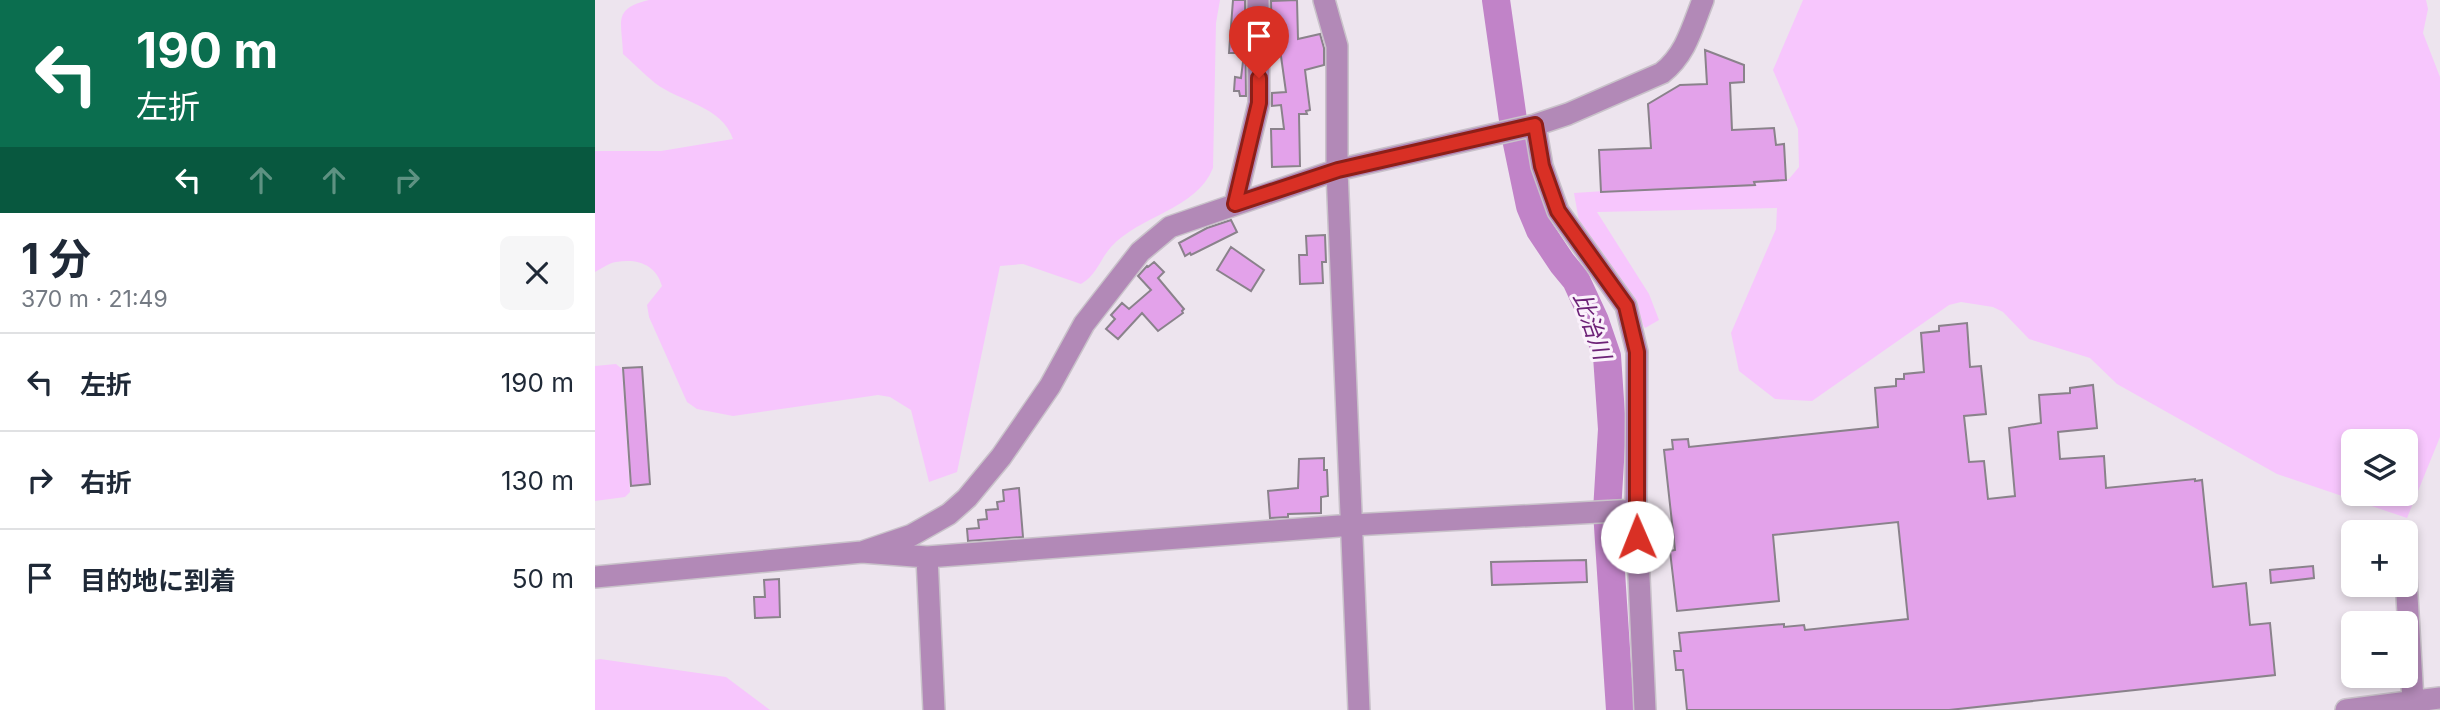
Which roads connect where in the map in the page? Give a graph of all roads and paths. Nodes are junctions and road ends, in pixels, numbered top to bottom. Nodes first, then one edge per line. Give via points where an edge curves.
1 (1258, 0) edge
2 (1324, 0) edge
3 (1703, 0) edge
4 (1535, 125) junction
5 (1338, 170) junction
6 (1235, 204) junction
7 (1636, 510) junction
8 (1352, 525) junction
9 (862, 552) junction
10 (927, 557) junction
11 (595, 577) edge
12 (2407, 597) edge
13 (2440, 698) edge
14 (2413, 701) junction
15 (934, 710) edge
16 (1359, 710) edge
17 (1645, 710) edge
18 (2346, 710) edge

1 - 6 street via 1259,103
2 - 5 street via 1337,46
3 - 4 street via 1684,51 1662,73
4 - 5 street
4 - 7 street via 1542,166 1558,211 1626,306 1637,352
5 - 6 street
5 - 8 street
6 - 9 street via 1170,227 1140,252 1084,324 1050,386 967,498 912,535
7 - 8 street
7 - 17 street
8 - 10 street
8 - 16 street
9 - 10 street
9 - 11 street
10 - 15 street
12 - 14 street
13 - 14 street
14 - 18 street

